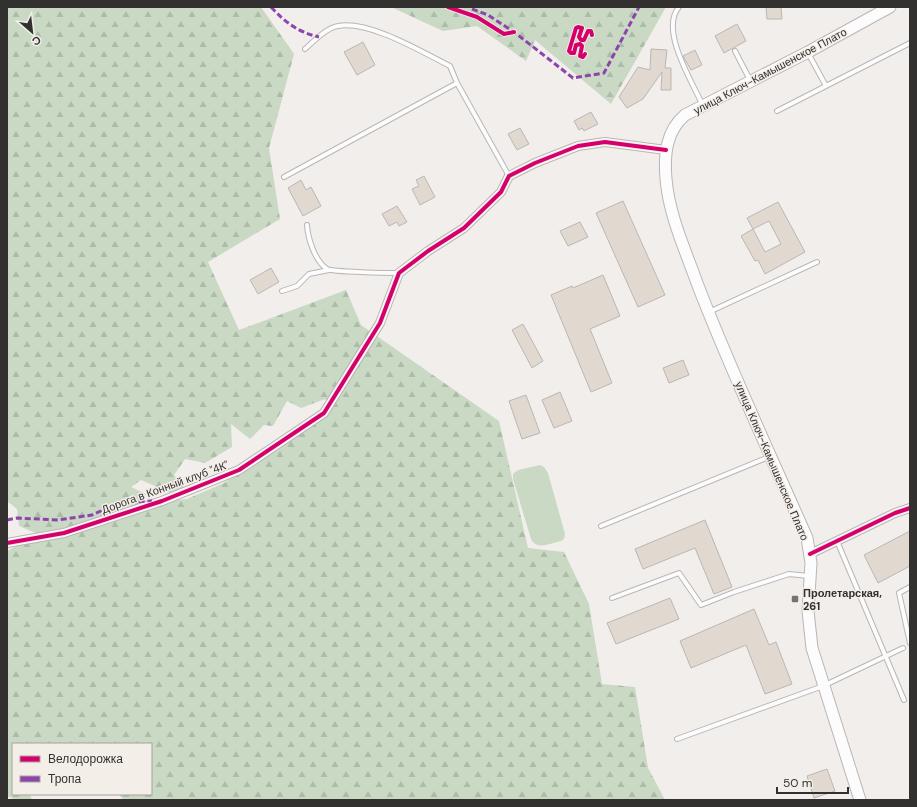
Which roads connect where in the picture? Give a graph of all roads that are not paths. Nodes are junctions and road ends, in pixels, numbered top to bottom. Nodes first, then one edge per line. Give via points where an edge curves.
1 (678, 7) edge
2 (890, 7) edge
3 (910, 44) edge
4 (305, 49) dead end
5 (735, 51) dead end
6 (808, 52) junction
7 (751, 82) junction
8 (456, 83) junction
9 (826, 86) junction
10 (703, 106) junction
11 (777, 111) dead end
12 (666, 150) junction
13 (509, 176) junction
14 (284, 177) dead end
15 (307, 225) dead end
16 (817, 262) dead end
17 (329, 270) junction
18 (399, 273) junction
19 (282, 292) dead end
20 (709, 312) junction
21 (771, 456) junction
22 (910, 508) edge
23 (600, 526) dead end
24 (837, 541) junction
25 (7, 542) edge
26 (810, 554) junction
27 (811, 577) junction
28 (910, 587) edge
29 (612, 598) dead end
30 (910, 643) edge
31 (903, 648) dead end
32 (886, 656) junction
33 (823, 686) junction
34 (904, 700) dead end
35 (677, 739) dead end
36 (860, 800) edge

1 - 10 lane via 672,31 678,53
2 - 6 main road, улица Ключ-Камышенское Плато
3 - 9 lane
4 - 8 lane via 336,26 351,25 398,39 450,66
5 - 7 lane
6 - 7 main road, улица Ключ-Камышенское Плато
6 - 9 lane
7 - 10 main road, улица Ключ-Камышенское Плато
8 - 13 lane
8 - 14 lane
9 - 11 lane
10 - 12 main road, улица Ключ-Камышенское Плато via 680,120 673,129
12 - 13 street via 605,142 578,146
12 - 20 main road, улица Ключ-Камышенское Плато via 666,179 671,209
13 - 18 street via 501,192 464,228 428,250
15 - 17 lane via 318,261
16 - 20 lane
17 - 18 lane
17 - 19 lane via 309,274 297,286
18 - 25 street, Дорога в Конный клуб "4К" via 380,323 324,413 239,470 162,501 64,533
20 - 21 main road, улица Ключ-Камышенское Плато
21 - 23 lane
21 - 26 main road, улица Ключ-Камышенское Плато via 807,538
22 - 24 street
24 - 26 street
24 - 32 lane
26 - 27 main road, улица Ключ-Камышенское Плато
27 - 29 lane via 789,574 701,605 679,573
27 - 33 main road, улица Ключ-Камышенское Плато via 808,625
28 - 30 lane via 899,593
31 - 32 lane
32 - 33 lane
32 - 34 lane
33 - 35 lane
33 - 36 main road, улица Ключ-Камышенское Плато

